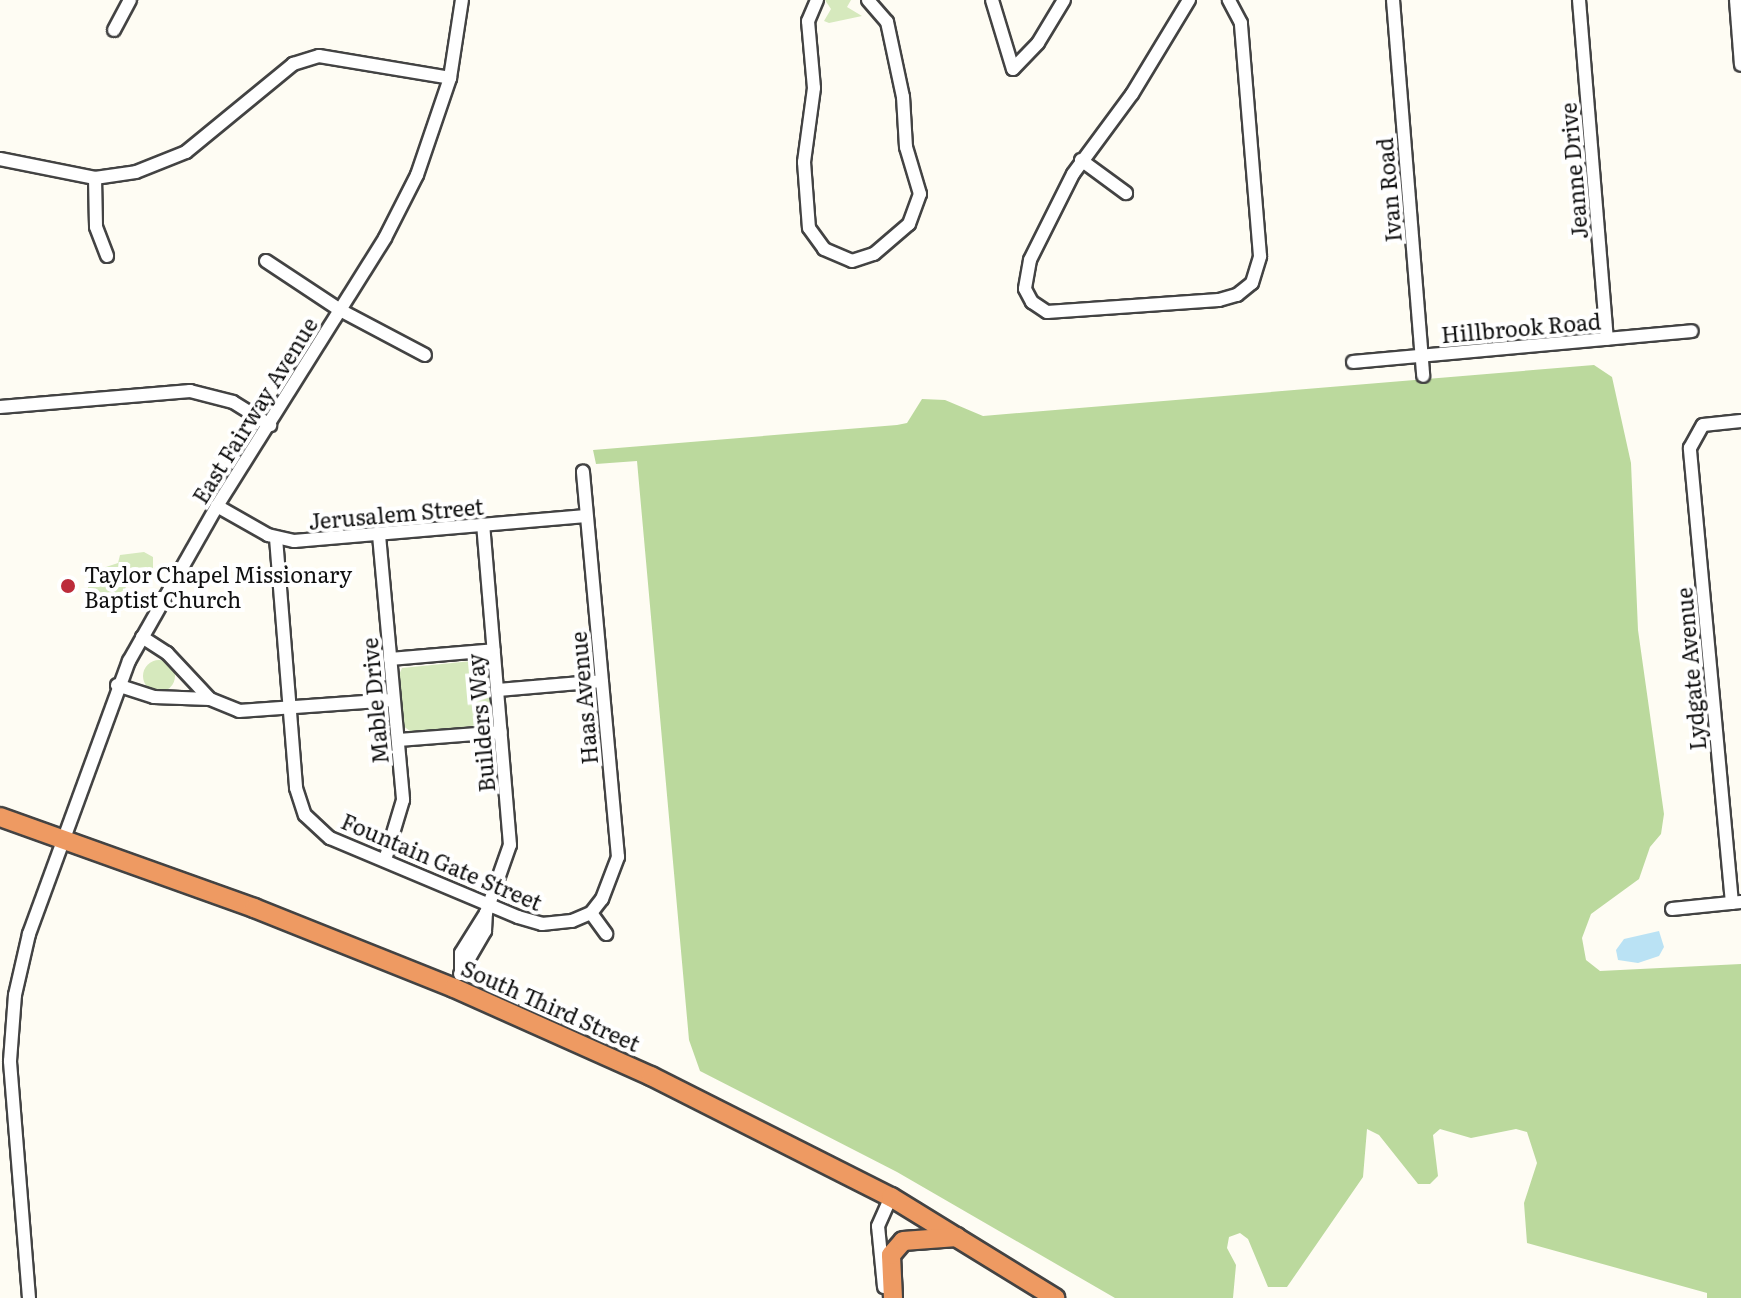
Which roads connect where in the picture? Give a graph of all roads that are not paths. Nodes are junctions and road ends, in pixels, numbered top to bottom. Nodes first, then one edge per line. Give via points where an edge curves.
1 (130, 0) edge
2 (462, 0) edge
3 (817, 0) edge
4 (868, 0) edge
5 (992, 0) edge
6 (1064, 0) edge
7 (1189, 0) edge
8 (1229, 0) edge
9 (1393, 0) edge
10 (1579, 0) edge
11 (1736, 0) edge
12 (114, 30) dead end
13 (1741, 65) edge
14 (450, 78) junction
15 (0, 159) edge
16 (1081, 160) junction
17 (95, 178) junction
18 (1126, 193) dead end
19 (107, 256) dead end
20 (266, 261) dead end
21 (340, 310) junction
22 (1692, 331) dead end
23 (1607, 339) junction
24 (425, 355) dead end
25 (1421, 356) junction
26 (1353, 362) dead end
27 (1423, 376) dead end
28 (0, 406) edge
29 (1741, 421) edge
30 (270, 425) junction
31 (583, 472) dead end
32 (217, 506) junction
33 (586, 516) junction
34 (483, 525) junction
35 (379, 535) junction
36 (276, 538) junction
37 (142, 637) junction
38 (494, 650) junction
39 (390, 659) junction
40 (183, 673) junction
41 (602, 681) junction
42 (117, 685) junction
43 (498, 690) junction
44 (175, 697) junction
45 (210, 699) junction
46 (393, 700) junction
47 (289, 709) junction
48 (501, 732) junction
49 (398, 740) junction
50 (0, 817) edge
51 (64, 837) junction
52 (385, 860) junction
53 (1736, 903) edge
54 (488, 909) junction
55 (1672, 909) dead end
56 (591, 913) junction
57 (606, 934) dead end
58 (457, 980) junction
59 (891, 1197) junction
60 (957, 1237) junction
61 (29, 1298) edge
62 (886, 1298) edge
63 (893, 1298) edge
64 (1055, 1298) edge

1 - 12 street
2 - 14 street, East Fairway Avenue
3 - 4 street via 808,21 814,88 804,162 809,228 824,249 852,261 874,254 909,224 920,194 906,147 903,97 887,22
5 - 6 street via 1013,69 1038,43
7 - 16 street via 1132,94
8 - 16 street via 1241,23 1260,256 1256,276 1244,291 1219,300 1056,314 1037,307 1025,289 1025,272
9 - 25 street, Ivan Road
10 - 23 street, Jeanne Drive
11 - 13 street
14 - 17 street via 319,56 293,64 186,152 136,172
14 - 21 street, East Fairway Avenue via 417,175
15 - 17 street
16 - 18 street
17 - 19 street via 96,227
20 - 21 street
21 - 24 street
21 - 30 street, East Fairway Avenue
22 - 23 street, Hillbrook Road
23 - 25 street, Hillbrook Road
25 - 26 street, Hillbrook Road
25 - 27 street, Ivan Road
28 - 30 street via 190,391 233,402
29 - 53 street, Lydgate Avenue via 1706,424 1694,432 1690,448
30 - 32 street, East Fairway Avenue
31 - 33 street, Haas Avenue
32 - 36 street
32 - 37 street, East Fairway Avenue
33 - 34 street, Jerusalem Street
33 - 41 street, Haas Avenue
34 - 35 street, Jerusalem Street
34 - 38 street, Builders Way
35 - 36 street, Jerusalem Street
35 - 39 street, Mable Drive
36 - 47 street
37 - 40 street via 167,653
37 - 42 street, East Fairway Avenue
38 - 39 street
38 - 43 street, Builders Way
39 - 46 street, Mable Drive
40 - 44 street
40 - 45 street
41 - 43 street
41 - 56 street, Haas Avenue via 618,857 612,881
42 - 44 street via 145,696
42 - 51 street, East Fairway Avenue
43 - 48 street, Builders Way
44 - 45 street
45 - 47 street via 245,712
46 - 47 street
46 - 49 street, Mable Drive
47 - 52 street, Fountain Gate Street via 296,788 305,815 330,838
48 - 49 street
48 - 54 street, Builders Way via 510,845
49 - 52 street, Mable Drive via 402,805
50 - 51 highway, South Third Street
51 - 58 highway, South Third Street
51 - 61 street, East Fairway Avenue via 25,948 11,1034
52 - 54 street, Fountain Gate Street
53 - 55 street
54 - 56 street, Fountain Gate Street via 542,924
54 - 58 street, Builders Way via 461,953
56 - 57 street
58 - 59 highway, South Third Street
59 - 60 highway, South Third Street
59 - 62 street via 878,1226
60 - 63 highway via 903,1241 891,1255
60 - 64 highway, South Third Street

